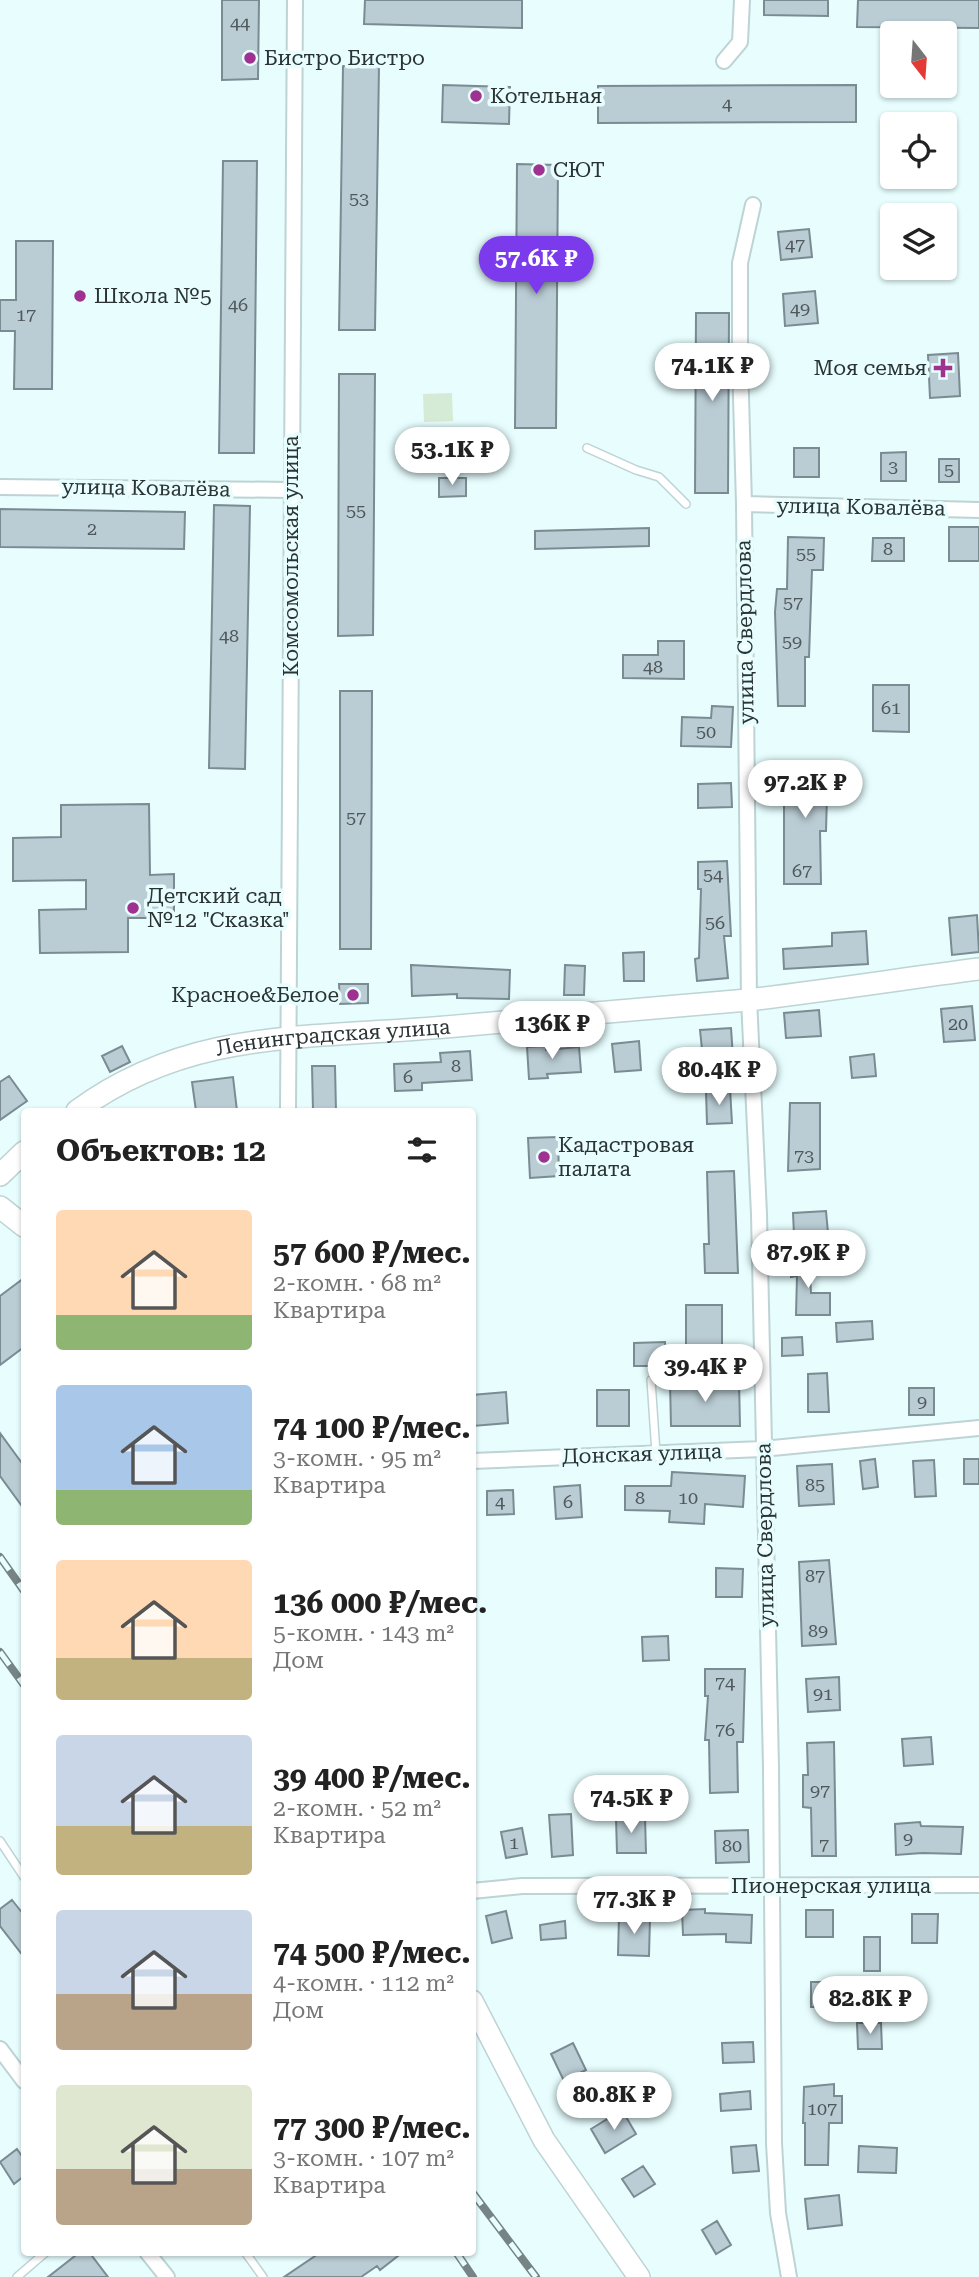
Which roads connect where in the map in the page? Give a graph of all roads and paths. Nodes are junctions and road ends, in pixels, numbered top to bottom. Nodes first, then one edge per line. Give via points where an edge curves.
1 (295, 0) edge
2 (743, 0) edge
3 (724, 61) dead end
4 (753, 205) dead end
5 (587, 448) dead end
6 (0, 487) edge
7 (292, 490) junction
8 (686, 504) dead end
9 (744, 504) junction
10 (979, 510) edge
11 (979, 969) edge
12 (749, 999) junction
13 (288, 1038) junction
14 (82, 1108) edge
15 (288, 1108) edge
16 (21, 1155) edge
17 (0, 1175) edge
18 (0, 1207) edge
19 (21, 1224) edge
20 (651, 1380) dead end
21 (979, 1428) edge
22 (762, 1449) junction
23 (656, 1453) junction
24 (476, 1461) edge
25 (0, 1841) edge
26 (21, 1872) edge
27 (979, 1885) edge
28 (770, 1886) junction
29 (476, 1891) edge
30 (476, 2009) edge
31 (0, 2049) edge
32 (21, 2077) edge
33 (41, 2256) edge
34 (150, 2256) edge
35 (249, 2256) edge
36 (17, 2277) edge
37 (167, 2277) edge
38 (263, 2277) edge
39 (639, 2277) edge
40 (789, 2277) edge

1 - 7 street, Комсомольская улица
2 - 3 street via 740,42
4 - 9 street, улица Свердлова via 740,263
5 - 8 lane via 659,477
6 - 7 street, улица Ковалёва
7 - 13 street, Комсомольская улица
9 - 10 street, улица Ковалёва
9 - 12 street, улица Свердлова
11 - 12 street, Ленинградская улица
12 - 13 street, Ленинградская улица
12 - 22 street, улица Свердлова via 759,1214
13 - 14 street, Ленинградская улица via 180,1057 114,1087
13 - 15 street, Комсомольская улица
16 - 17 street
18 - 19 street
20 - 23 lane
21 - 22 street, Донская улица
22 - 23 street, Донская улица
22 - 28 street, улица Свердлова
23 - 24 street, Донская улица
25 - 26 lane
27 - 28 street, Пионерская улица
28 - 29 street, Пионерская улица via 522,1886
28 - 40 street, улица Свердлова via 774,2143 778,2213
30 - 39 street via 544,2140
31 - 32 street
33 - 36 lane
34 - 37 street
35 - 38 lane

